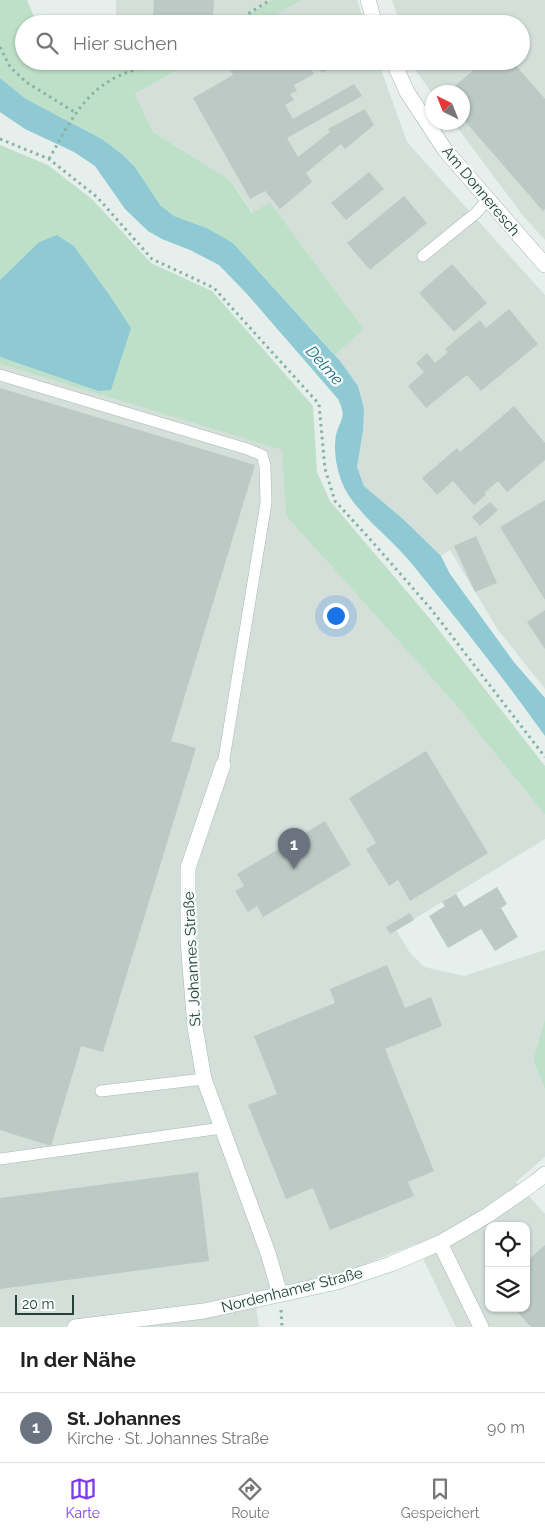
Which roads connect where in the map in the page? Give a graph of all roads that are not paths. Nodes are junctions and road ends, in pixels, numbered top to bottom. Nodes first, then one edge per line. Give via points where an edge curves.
1 (368, 0) edge
2 (373, 15) edge
3 (397, 70) edge
4 (488, 199) junction
5 (423, 256) dead end
6 (545, 265) edge
7 (0, 375) edge
8 (223, 765) joint
9 (204, 1079) junction
10 (101, 1090) dead end
11 (222, 1128) junction
12 (0, 1159) edge
13 (545, 1174) edge
14 (440, 1243) junction
15 (280, 1294) junction
16 (75, 1327) edge
17 (481, 1327) edge

1 - 2 street
3 - 4 street, Am Donneresch via 407,92 445,150
4 - 5 lane via 476,213
4 - 6 street, Am Donneresch
7 - 8 lane via 262,455 266,466 266,503
8 - 9 street, St. Johannes Straße via 188,868 190,976 194,1027
9 - 10 lane
9 - 11 street, St. Johannes Straße
11 - 12 lane
11 - 15 street, St. Johannes Straße
13 - 14 street, Nordenhamer Straße via 488,1215
14 - 15 street, Nordenhamer Straße via 337,1282
14 - 17 street
15 - 16 street, Nordenhamer Straße via 204,1311

